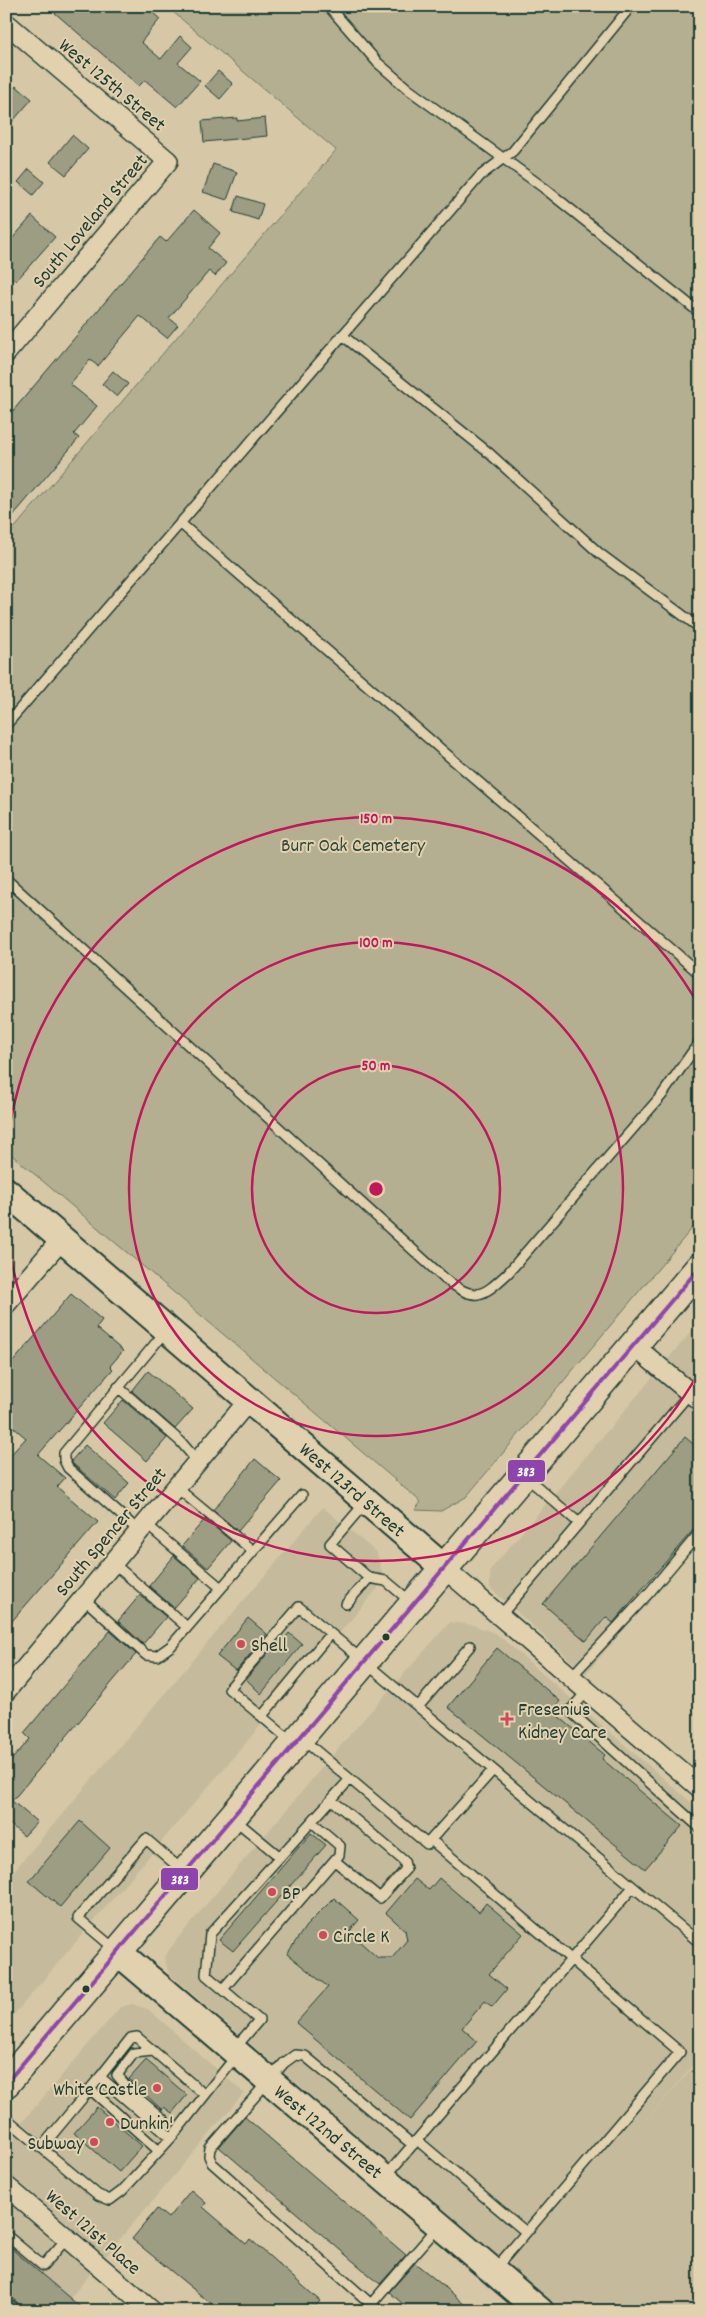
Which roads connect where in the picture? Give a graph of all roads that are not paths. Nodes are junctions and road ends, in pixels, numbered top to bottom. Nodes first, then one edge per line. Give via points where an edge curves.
1 (630, 6) edge
2 (330, 7) edge
3 (6, 23) edge
4 (504, 159) junction
5 (168, 161) joint
6 (700, 313) edge
7 (342, 335) junction
8 (6, 353) edge
9 (180, 523) junction
10 (700, 628) edge
11 (6, 725) edge
12 (6, 879) edge
13 (700, 974) edge
14 (700, 1041) edge
15 (6, 1191) edge
16 (62, 1239) junction
17 (700, 1267) edge
18 (6, 1304) edge
19 (167, 1329) junction
20 (633, 1345) junction
21 (118, 1387) junction
22 (695, 1397) edge
23 (249, 1400) junction
24 (198, 1462) junction
25 (523, 1474) junction
26 (176, 1487) junction
27 (302, 1495) dead end
28 (367, 1501) junction
29 (579, 1523) junction
30 (143, 1528) junction
31 (700, 1532) edge
32 (253, 1551) junction
33 (113, 1563) junction
34 (443, 1567) junction
35 (369, 1578) junction
36 (221, 1588) junction
37 (83, 1598) junction
38 (346, 1604) dead end
39 (413, 1604) junction
40 (500, 1616) junction
41 (187, 1627) junction
42 (330, 1634) junction
43 (470, 1646) dead end
44 (364, 1662) junction
45 (571, 1677) junction
46 (587, 1690) junction
47 (6, 1691) edge
48 (418, 1707) junction
49 (262, 1716) junction
50 (297, 1741) junction
51 (493, 1770) junction
52 (350, 1779) junction
53 (700, 1788) edge
54 (332, 1800) junction
55 (232, 1818) junction
56 (312, 1822) junction
57 (700, 1828) edge
58 (431, 1840) junction
59 (280, 1857) junction
60 (335, 1860) junction
61 (185, 1873) junction
62 (633, 1887) junction
63 (700, 1943) edge
64 (118, 1952) junction
65 (572, 1959) junction
66 (223, 1989) junction
67 (153, 2051) junction
68 (236, 2052) junction
69 (11, 2069) edge
70 (100, 2077) junction
71 (268, 2080) junction
72 (90, 2089) junction
73 (205, 2095) junction
74 (6, 2118) edge
75 (168, 2135) junction
76 (415, 2142) junction
77 (41, 2148) junction
78 (159, 2151) junction
79 (384, 2178) junction
80 (6, 2186) edge
81 (439, 2225) junction
82 (526, 2232) junction
83 (6, 2235) edge
84 (67, 2238) junction
85 (493, 2271) junction
86 (371, 2304) junction
87 (152, 2311) edge
88 (379, 2311) edge
89 (540, 2311) edge

1 - 4 lane
2 - 4 lane via 378,62 408,89
3 - 5 street, West 125th Street
4 - 6 lane
4 - 7 lane via 480,176
5 - 8 street, South Loveland Street
7 - 9 lane
7 - 10 lane via 489,453 599,553
9 - 11 lane
9 - 13 lane
12 - 14 lane via 445,1279 471,1295 485,1293 508,1273 662,1095
15 - 16 street, West 123rd Street
16 - 18 street
16 - 19 street, West 123rd Street
17 - 20 main road
19 - 21 lane
19 - 23 street, West 123rd Street
20 - 22 street
20 - 25 main road
21 - 24 lane via 181,1442
21 - 30 lane via 69,1445 64,1460 68,1468
22 - 29 lane
23 - 24 street, South Spencer Street
23 - 28 street, West 123rd Street
24 - 26 street, South Spencer Street
25 - 29 lane
25 - 34 main road
26 - 30 street, South Spencer Street
26 - 32 lane
27 - 32 lane
28 - 34 street, West 123rd Street
28 - 35 lane via 330,1544
29 - 40 lane
30 - 33 street, South Spencer Street
30 - 36 lane
31 - 45 lane
32 - 36 lane
33 - 37 street, South Spencer Street
33 - 41 lane
34 - 39 main road
34 - 40 street, West 123rd Street
35 - 38 lane
35 - 39 lane via 386,1581
36 - 41 lane
37 - 41 lane via 152,1656 158,1656 171,1646
37 - 47 street, South Spencer Street
39 - 44 main road
40 - 45 street, West 123rd Street
42 - 44 lane
42 - 49 lane
42 - 49 lane via 299,1607 229,1689
43 - 48 lane
44 - 48 lane
44 - 50 main road
45 - 46 street, West 123rd Street
46 - 53 street, West 123rd Street
46 - 57 lane via 570,1711
48 - 51 lane
49 - 50 lane
50 - 52 lane
50 - 55 main road
51 - 58 lane
51 - 62 lane
52 - 54 lane
52 - 58 lane via 427,1844
54 - 56 lane
54 - 60 lane via 404,1861 406,1869 380,1898
55 - 59 lane
55 - 61 main road
56 - 59 lane
56 - 60 lane via 340,1846
58 - 65 lane
59 - 66 lane via 210,1934 206,1975
60 - 66 lane
61 - 64 main road
61 - 64 lane via 146,1839 78,1918
62 - 63 lane
62 - 65 lane
64 - 68 street, West 122nd Street
64 - 69 main road
65 - 76 lane
65 - 82 lane via 680,2052
66 - 68 lane via 259,2020
67 - 70 lane via 140,2039 131,2038
67 - 73 lane
67 - 75 lane via 134,2052 117,2075 132,2093 164,2120
68 - 71 street, West 122nd Street
68 - 73 lane
70 - 72 lane
70 - 75 lane
71 - 76 lane via 284,2063 295,2056 305,2056
71 - 79 street, West 122nd Street
71 - 86 lane via 210,2148 212,2163
72 - 77 lane
72 - 78 lane
73 - 75 lane
74 - 77 lane
75 - 78 lane
76 - 79 lane
76 - 82 lane
77 - 78 lane via 98,2195 110,2200
79 - 81 street, West 122nd Street
80 - 84 street, West 121st Place
81 - 85 street, West 122nd Street
81 - 86 lane
82 - 85 lane
83 - 84 lane via 43,2266
84 - 87 street, West 121st Place
85 - 89 street, West 122nd Street
86 - 88 lane

